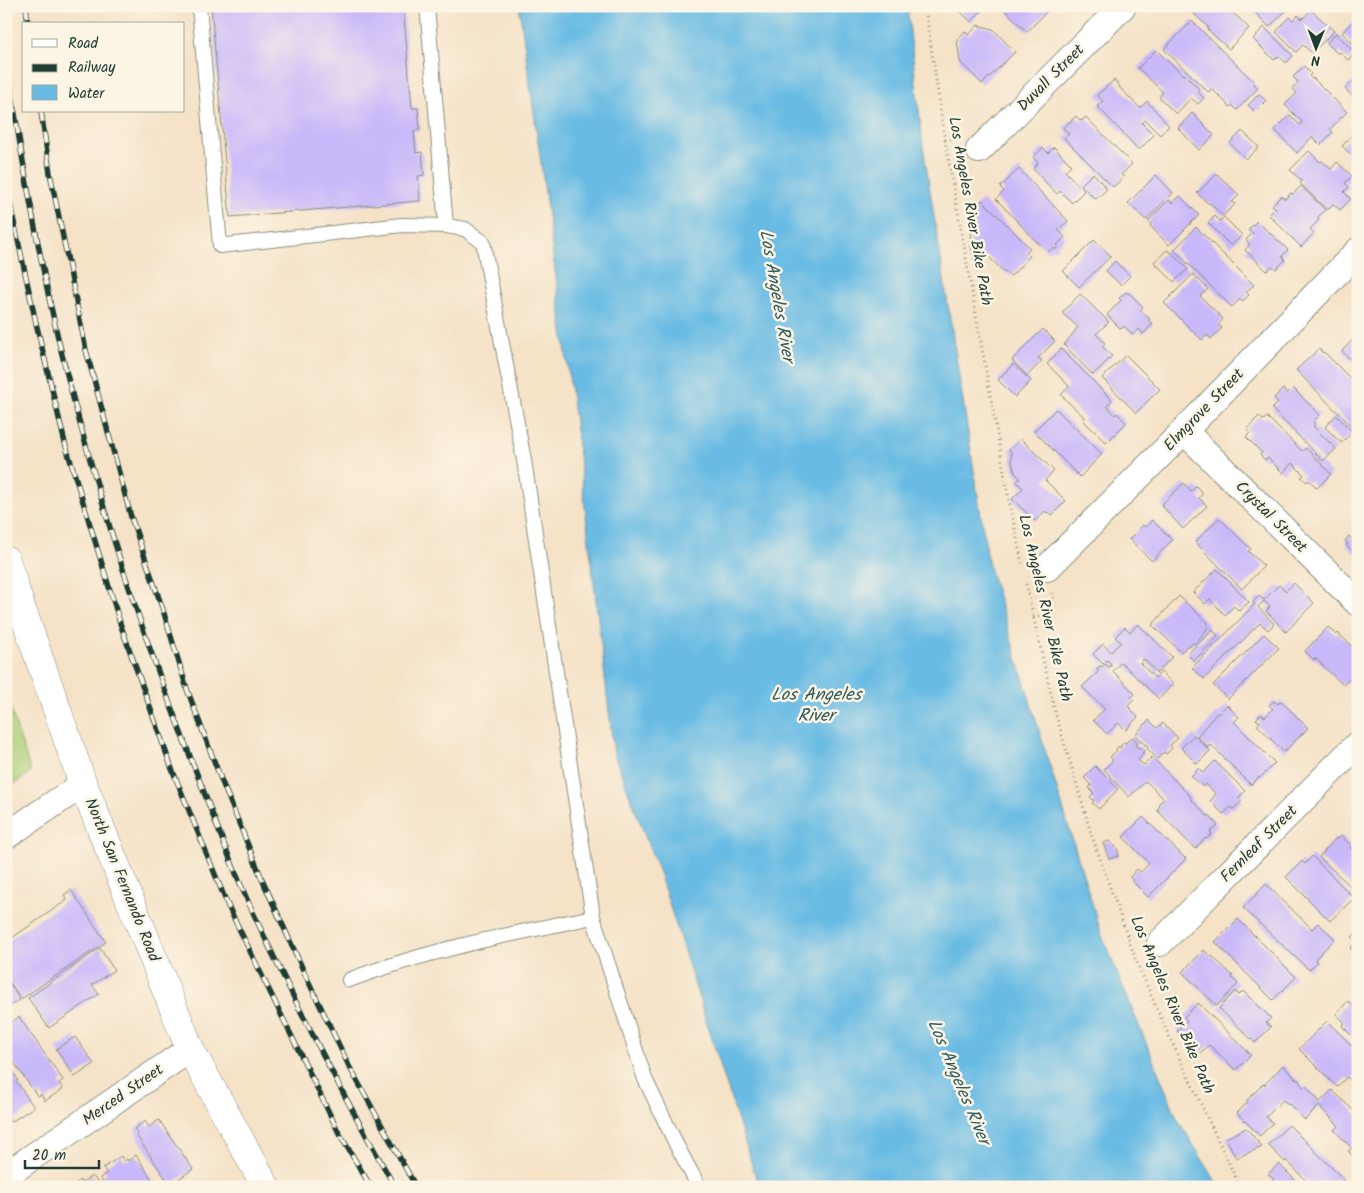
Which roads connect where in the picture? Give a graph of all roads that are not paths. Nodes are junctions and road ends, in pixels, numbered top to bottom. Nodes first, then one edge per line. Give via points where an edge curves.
1 (199, 6) edge
2 (427, 6) edge
3 (1123, 6) edge
4 (979, 150) dead end
5 (446, 226) junction
6 (1358, 250) edge
7 (1184, 431) junction
8 (6, 560) edge
9 (1032, 572) road end
10 (1358, 603) edge
11 (1358, 744) edge
12 (83, 784) junction
13 (6, 836) edge
14 (594, 917) junction
15 (1160, 943) dead end
16 (349, 980) dead end
17 (190, 1048) junction
18 (6, 1175) edge
19 (266, 1187) edge
20 (699, 1187) edge

1 - 5 lane via 220,246 402,225
2 - 5 lane
3 - 4 street, Duvall Street
5 - 14 lane via 465,229 483,242 524,460
6 - 7 street, Elmgrove Street
7 - 9 street, Elmgrove Street
7 - 10 street, Crystal Street
8 - 12 main road, North San Fernando Road
11 - 15 street, Fernleaf Street
12 - 13 street
12 - 17 main road, North San Fernando Road
14 - 16 lane via 467,944
14 - 20 lane via 645,1079
17 - 18 street, Merced Street
17 - 19 main road, North San Fernando Road

